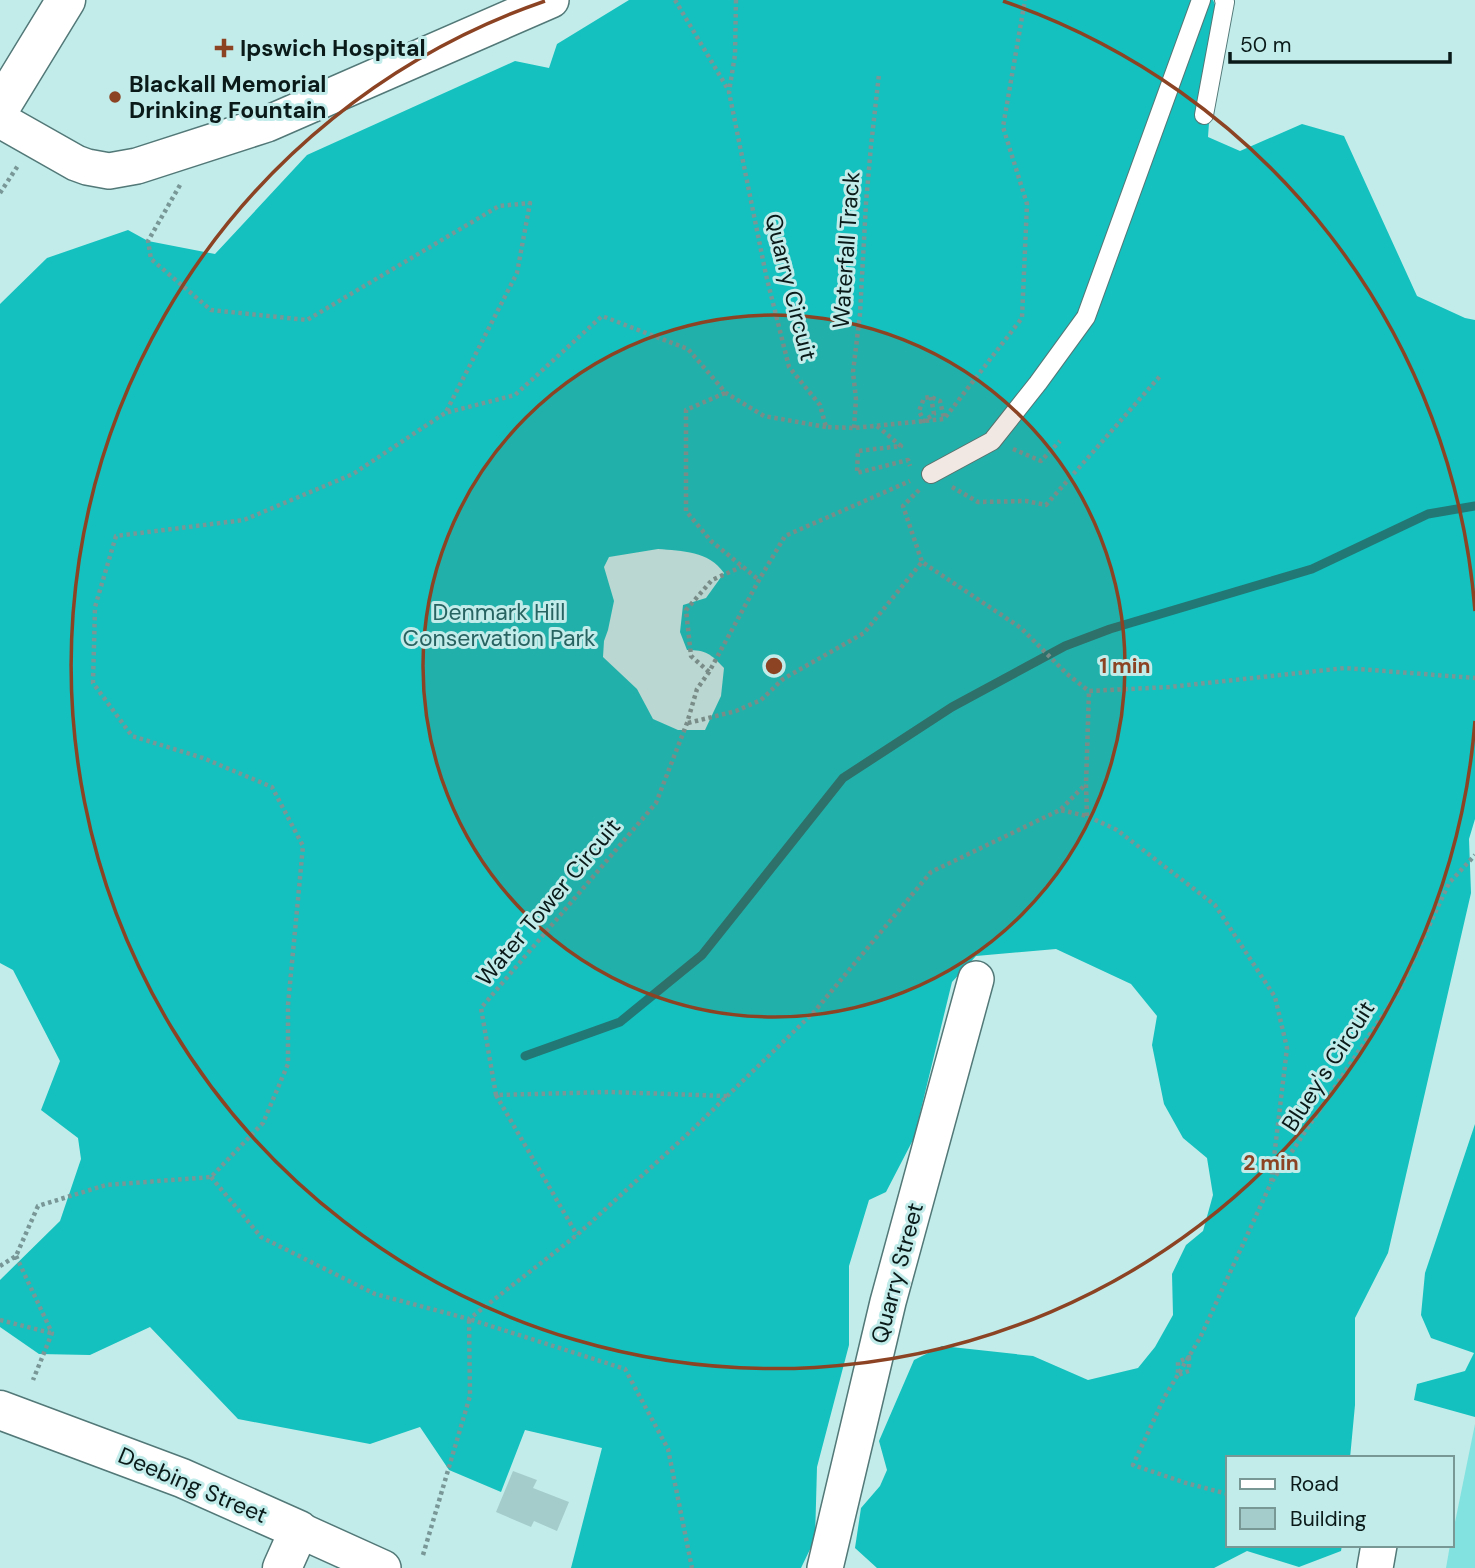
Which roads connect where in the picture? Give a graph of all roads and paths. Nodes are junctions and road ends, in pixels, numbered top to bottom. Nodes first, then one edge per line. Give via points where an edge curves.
1 (66, 0) edge
2 (551, 0) edge
3 (675, 0) edge
4 (736, 0) edge
5 (1025, 0) edge
6 (1201, 0) edge
7 (1224, 0) edge
8 (879, 75) dead end
9 (729, 92) junction
10 (0, 108) edge
11 (1204, 115) dead end
12 (0, 120) edge
13 (181, 183) dead end
14 (1161, 375) dead end
15 (726, 393) junction
16 (931, 397) junction
17 (445, 413) junction
18 (944, 418) junction
19 (877, 426) junction
20 (826, 427) junction
21 (854, 428) junction
22 (992, 441) junction
23 (1060, 441) dead end
24 (912, 470) dead end
25 (923, 476) junction
26 (912, 498) dead end
27 (922, 562) junction
28 (741, 567) junction
29 (759, 580) junction
30 (709, 672) junction
31 (1475, 678) edge
32 (1089, 691) junction
33 (687, 723) junction
34 (1086, 784) junction
35 (1060, 810) junction
36 (1087, 816) junction
37 (1475, 855) edge
38 (976, 979) dead end
39 (496, 1095) junction
40 (728, 1096) junction
41 (211, 1177) junction
42 (1271, 1183) junction
43 (577, 1235) junction
44 (16, 1256) junction
45 (0, 1266) edge
46 (469, 1319) junction
47 (0, 1320) edge
48 (52, 1333) junction
49 (33, 1380) dead end
50 (0, 1410) edge
51 (1226, 1493) edge
52 (299, 1530) junction
53 (1380, 1547) edge
54 (423, 1555) dead end
55 (282, 1568) edge
56 (383, 1568) edge
57 (692, 1568) edge
58 (825, 1568) edge
59 (1375, 1568) edge

1 - 10 street
2 - 12 street via 267,124 120,170 76,163
3 - 9 path
4 - 9 path, Quarry Circuit
5 - 18 path via 1003,127 1027,204 1021,318
6 - 22 lane via 1086,317
7 - 11 lane
8 - 21 path, Waterfall Track via 853,372
9 - 20 path, Quarry Circuit via 789,367 820,405
13 - 17 path via 148,241 151,259 211,310 307,320 499,206 530,203 517,273
14 - 25 path via 1046,505 978,502
15 - 17 path via 688,349 602,316 515,395
15 - 20 path via 764,416
15 - 28 path via 686,410 686,511
16 - 16 path via 924,398 919,411 924,421 934,414
16 - 18 path via 940,401
17 - 41 path via 353,474 244,520 116,536 95,607 93,683 132,736 203,758 272,787 303,846 288,1005 288,1064 263,1122
18 - 19 path
19 - 21 path
19 - 24 path via 901,446 858,451 858,473 908,460
20 - 21 path
22 - 23 path via 1041,461
22 - 25 lane
25 - 29 path, Water Tower Circuit via 785,536
26 - 27 path via 903,506
27 - 32 path via 1021,628
27 - 33 path via 864,633 783,679 761,701
28 - 29 path
28 - 30 path via 712,580 686,610 691,656
29 - 30 path, Water Tower Circuit
30 - 33 path, Water Tower Circuit via 697,689
31 - 32 path via 1345,668
32 - 34 path
33 - 39 path, Water Tower Circuit via 656,803 481,1008
34 - 35 path
34 - 36 path
35 - 36 path, Bluey's Circuit
35 - 40 path via 931,872 814,1012
36 - 42 path, Bluey's Circuit via 1117,830 1215,905 1275,997 1287,1048
37 - 42 path, Bluey's Circuit via 1449,883 1400,989
38 - 58 street, Quarry Street via 888,1302
39 - 40 path
39 - 43 path
40 - 43 path
41 - 44 path via 106,1185 38,1206
41 - 46 path via 261,1237 375,1294
42 - 51 path via 1200,1338 1164,1398 1133,1465
43 - 46 path
44 - 45 path
44 - 48 path
46 - 54 path via 470,1396
46 - 57 path via 625,1370 668,1449
47 - 48 path
48 - 49 path
50 - 52 street, Deebing Street via 183,1478
52 - 55 street
52 - 56 street, Deebing Street
53 - 59 street

